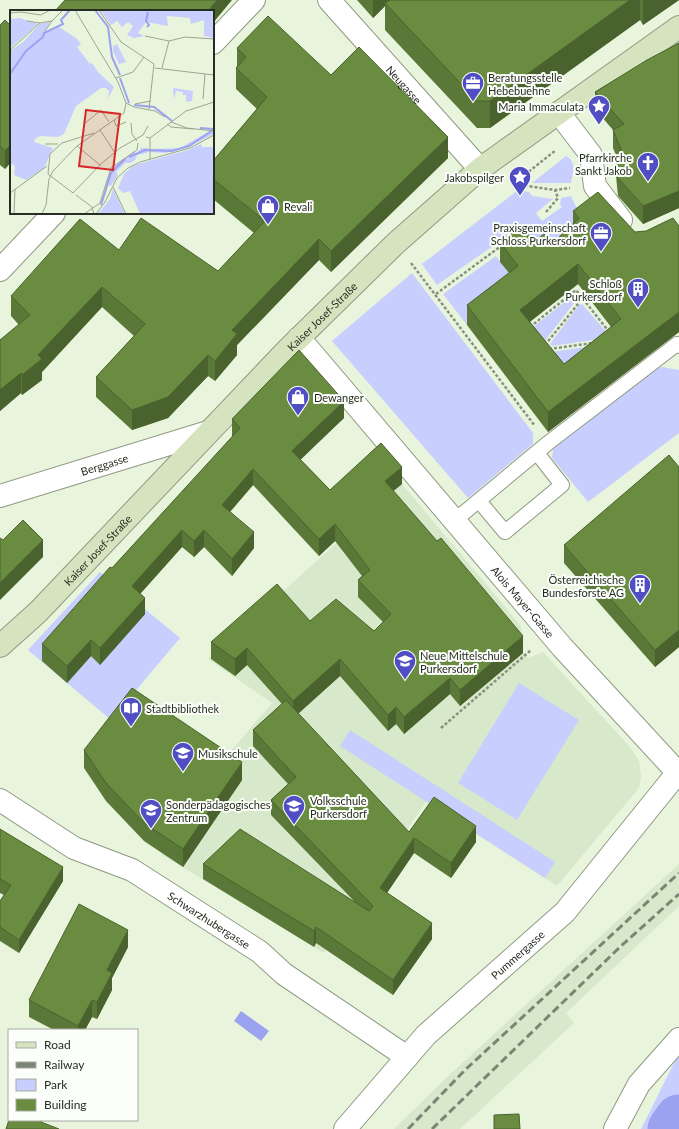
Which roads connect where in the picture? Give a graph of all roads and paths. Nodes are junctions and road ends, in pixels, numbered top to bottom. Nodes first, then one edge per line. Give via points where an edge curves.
1 (254, 0) edge
2 (329, 0) edge
3 (679, 27) edge
4 (214, 42) edge
5 (559, 113) junction
6 (576, 135) junction
7 (480, 169) junction
8 (518, 181) dead end
9 (523, 183) dead end
10 (595, 186) junction
11 (555, 190) junction
12 (546, 212) dead end
13 (53, 214) edge
14 (635, 235) edge
15 (506, 242) edge
16 (396, 243) junction
17 (0, 270) edge
18 (436, 294) junction
19 (586, 294) edge
20 (582, 297) junction
21 (525, 331) edge
22 (610, 334) edge
23 (299, 338) junction
24 (600, 342) edge
25 (679, 346) edge
26 (548, 350) edge
27 (541, 351) edge
28 (208, 432) junction
29 (548, 443) junction
30 (537, 453) junction
31 (0, 496) edge
32 (479, 501) junction
33 (454, 521) junction
34 (550, 634) junction
35 (0, 646) edge
36 (441, 728) dead end
37 (678, 772) edge
38 (0, 800) edge
39 (679, 1039) edge
40 (407, 1057) junction
41 (345, 1129) edge
42 (615, 1129) edge

1 - 4 street
2 - 7 street, Neugasse
3 - 5 main road, Kaiser Josef-Straße
5 - 6 street
5 - 7 main road, Kaiser Josef-Straße
6 - 8 path
6 - 10 street via 591,155
7 - 16 main road, Kaiser Josef-Straße
9 - 11 path via 527,186
10 - 11 path
10 - 14 street
11 - 12 path via 558,198
13 - 17 street
15 - 18 path
16 - 18 path
16 - 23 main road, Kaiser Josef-Straße
18 - 29 path
19 - 20 path
20 - 21 path via 576,290
20 - 22 path
20 - 27 path
23 - 28 main road, Kaiser Josef-Straße
23 - 33 street, Alois Mayer-Gasse
24 - 26 path
25 - 29 lane via 677,344
28 - 31 street, Berggasse
28 - 35 main road, Kaiser Josef-Straße via 38,612
29 - 30 lane
30 - 32 lane
30 - 32 lane via 562,486 506,532
32 - 33 lane
33 - 34 street, Alois Mayer-Gasse
34 - 36 path
34 - 37 street, Alois Mayer-Gasse
37 - 40 street, Pummergasse via 565,912 426,1035
38 - 40 street, Schwarzhubergasse via 74,848 132,870 260,952 284,974
39 - 42 street via 639,1084
40 - 41 street, Pummergasse

